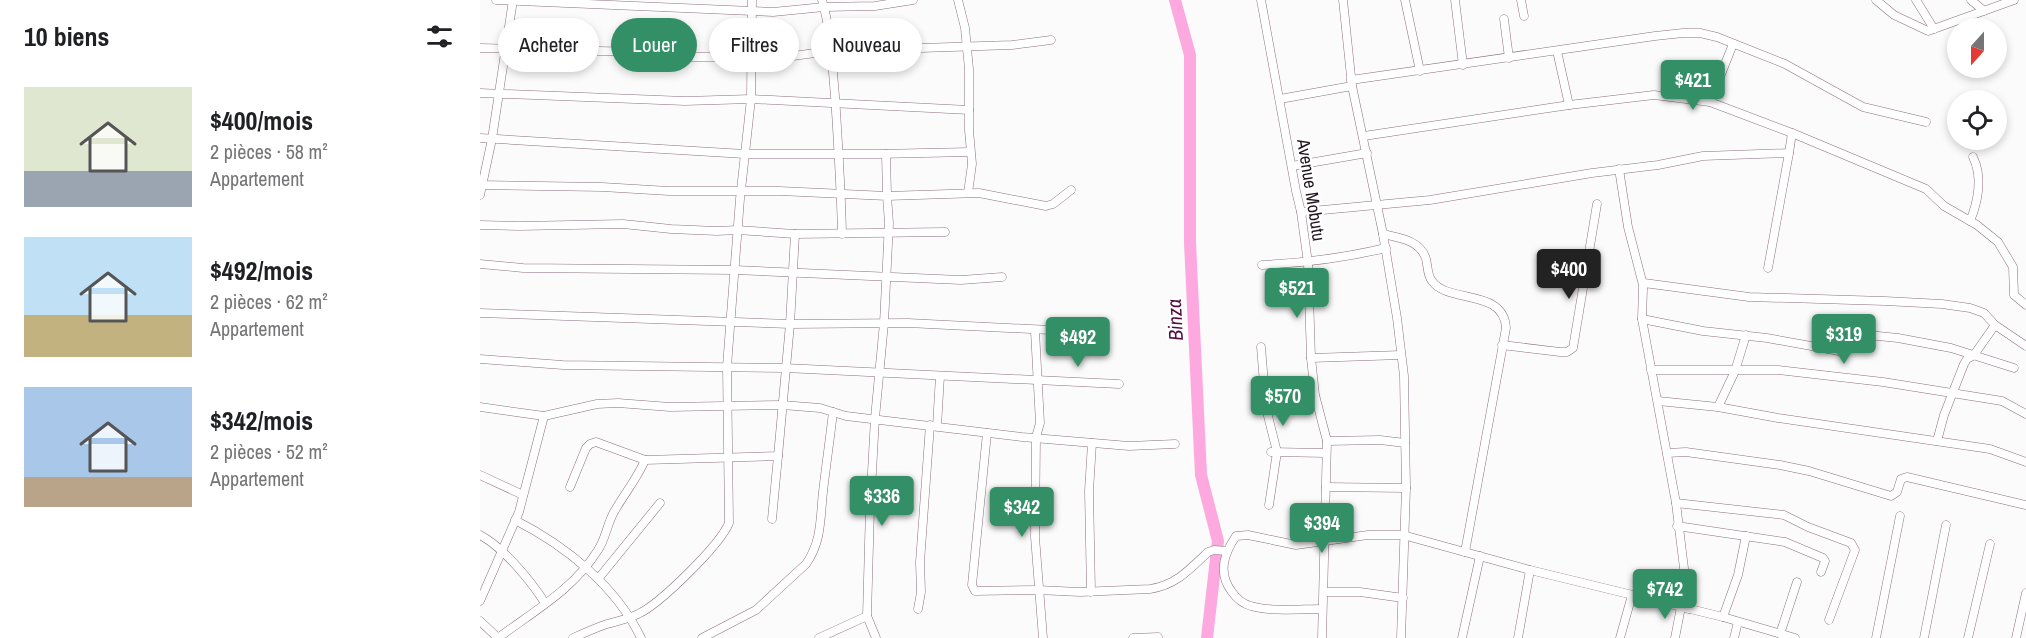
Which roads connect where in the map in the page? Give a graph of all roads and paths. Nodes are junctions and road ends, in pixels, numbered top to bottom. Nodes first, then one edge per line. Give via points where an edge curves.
1 (496, 0) edge
2 (752, 0) edge
3 (913, 0) edge
4 (958, 0) edge
5 (1261, 0) edge
6 (1343, 0) edge
7 (1405, 0) edge
8 (1455, 0) edge
9 (1521, 0) edge
10 (1876, 0) edge
11 (1916, 0) edge
12 (1971, 0) edge
13 (2014, 0) edge
14 (513, 1) edge
15 (823, 4) edge
16 (752, 10) junction
17 (1984, 10) junction
18 (1524, 16) dead end
19 (511, 18) edge
20 (752, 18) edge
21 (1504, 19) dead end
22 (1934, 29) junction
23 (1051, 40) dead end
24 (1733, 44) junction
25 (968, 46) junction
26 (480, 48) edge
27 (922, 48) edge
28 (498, 49) edge
29 (599, 51) edge
30 (1557, 51) junction
31 (709, 57) edge
32 (1509, 58) junction
33 (1463, 65) junction
34 (1420, 71) junction
35 (502, 72) edge
36 (751, 72) edge
37 (832, 72) edge
38 (1352, 83) junction
39 (480, 93) edge
40 (499, 94) junction
41 (751, 99) junction
42 (1280, 99) junction
43 (1710, 102) junction
44 (835, 103) junction
45 (1569, 105) junction
46 (969, 110) junction
47 (1926, 122) dead end
48 (1792, 133) junction
49 (1364, 136) junction
50 (480, 138) edge
51 (492, 139) junction
52 (970, 152) junction
53 (840, 153) junction
54 (1367, 153) junction
55 (1789, 153) junction
56 (745, 154) junction
57 (886, 154) junction
58 (1973, 158) dead end
59 (1292, 166) junction
60 (1619, 169) junction
61 (481, 185) edge
62 (741, 190) junction
63 (1071, 190) dead end
64 (841, 192) junction
65 (968, 193) junction
66 (480, 195) edge
67 (887, 196) junction
68 (1598, 204) dead end
69 (1377, 205) junction
70 (1301, 212) junction
71 (1970, 221) junction
72 (480, 225) edge
73 (737, 230) junction
74 (945, 232) dead end
75 (888, 233) junction
76 (795, 234) junction
77 (842, 234) junction
78 (1383, 234) junction
79 (1386, 248) junction
80 (1308, 263) junction
81 (480, 264) edge
82 (1262, 265) dead end
83 (1768, 268) dead end
84 (735, 270) junction
85 (792, 274) junction
86 (886, 277) junction
87 (1002, 277) dead end
88 (1643, 285) junction
89 (2026, 305) edge
90 (480, 313) edge
91 (1642, 319) junction
92 (730, 322) junction
93 (884, 323) junction
94 (790, 324) junction
95 (1995, 326) junction
96 (1035, 331) junction
97 (1070, 331) dead end
98 (1868, 334) dead end
99 (1746, 335) junction
100 (1502, 345) junction
101 (2026, 346) edge
102 (1261, 347) dead end
103 (1839, 351) dead end
104 (1401, 355) junction
105 (1974, 355) junction
106 (1311, 358) junction
107 (480, 359) edge
108 (727, 366) junction
109 (785, 368) junction
110 (2014, 368) dead end
111 (1651, 370) junction
112 (1735, 371) junction
113 (880, 373) junction
114 (940, 376) junction
115 (1036, 379) junction
116 (1119, 384) dead end
117 (1952, 394) junction
118 (1658, 401) junction
119 (728, 404) junction
120 (783, 405) junction
121 (480, 407) edge
122 (1718, 407) junction
123 (833, 412) junction
124 (2026, 414) edge
125 (544, 416) junction
126 (875, 418) junction
127 (934, 425) junction
128 (987, 433) junction
129 (1036, 437) junction
130 (1327, 441) junction
131 (1937, 441) junction
132 (1405, 442) junction
133 (1092, 443) junction
134 (1175, 444) dead end
135 (1274, 452) junction
136 (1326, 453) junction
137 (1667, 453) junction
138 (778, 456) junction
139 (727, 458) junction
140 (645, 460) junction
141 (2026, 462) edge
142 (480, 475) edge
143 (1326, 487) junction
144 (570, 488) dead end
145 (1406, 488) junction
146 (523, 495) junction
147 (660, 503) dead end
148 (1676, 503) junction
149 (1269, 505) dead end
150 (2026, 505) edge
151 (1900, 516) dead end
152 (772, 519) dead end
153 (516, 520) junction
154 (1946, 525) dead end
155 (1677, 526) junction
156 (480, 535) edge
157 (1403, 536) junction
158 (1746, 536) junction
159 (1324, 541) junction
160 (1990, 544) dead end
161 (501, 551) junction
162 (1226, 551) junction
163 (1465, 552) junction
164 (1480, 556) junction
165 (586, 568) junction
166 (1530, 570) junction
167 (1821, 572) dead end
168 (598, 579) junction
169 (1797, 582) dead end
170 (1038, 590) junction
171 (1091, 592) junction
172 (1324, 592) junction
173 (2026, 593) edge
174 (1632, 595) junction
175 (1403, 598) junction
176 (480, 601) edge
177 (545, 603) junction
178 (1685, 608) junction
179 (918, 609) dead end
180 (1322, 609) junction
181 (867, 616) junction
182 (1723, 617) junction
183 (631, 618) junction
184 (1829, 620) dead end
185 (480, 621) edge
186 (1738, 622) junction
187 (1780, 634) junction
188 (498, 638) edge
189 (573, 638) edge
190 (640, 638) edge
191 (702, 638) edge
192 (819, 638) edge
193 (876, 638) edge
194 (1043, 638) edge
195 (1133, 638) edge
196 (1158, 638) edge
197 (1322, 638) edge
198 (1401, 638) edge
199 (1462, 638) edge
200 (1518, 638) edge
201 (1620, 638) edge
202 (1675, 638) edge
203 (1734, 638) edge
204 (1792, 638) edge
205 (1876, 638) edge
206 (1924, 638) edge
207 (1968, 638) edge
208 (2016, 638) edge

1 - 14 street
2 - 16 street
3 - 15 street via 875,6
4 - 25 street
5 - 42 street, Avenue Mobutu
6 - 38 street
7 - 34 street
8 - 33 street
9 - 18 street
10 - 22 street via 1901,19 1925,30
11 - 22 street
12 - 17 street
13 - 17 street
14 - 16 street
14 - 19 street
15 - 16 street via 773,12
16 - 20 street
17 - 22 street
21 - 32 street
23 - 25 street
24 - 30 street via 1700,33 1683,33
24 - 43 street
24 - 47 street via 1785,64 1863,107
25 - 27 street
25 - 46 street
26 - 28 street
29 - 31 street
30 - 32 street
30 - 45 street
32 - 33 street
33 - 34 street
34 - 38 street
35 - 40 street
36 - 41 street
37 - 44 street
38 - 42 street
38 - 49 street
39 - 40 street
40 - 41 street via 685,101
40 - 51 street
41 - 44 street
41 - 56 street
42 - 59 street, Avenue Mobutu
43 - 45 street via 1654,95
43 - 48 street
44 - 46 street
44 - 53 street
45 - 49 street
46 - 52 street
48 - 55 street
48 - 71 street via 1926,189 1944,206
49 - 54 street
50 - 51 street
51 - 56 street
51 - 61 street
52 - 57 street
52 - 65 street
53 - 56 street
53 - 57 street
53 - 64 street
54 - 59 street
54 - 69 street
55 - 60 street via 1713,154
55 - 83 street
56 - 62 street
57 - 67 street
58 - 71 street via 1978,191
59 - 70 street, Avenue Mobutu
60 - 69 street
60 - 88 street
61 - 62 street
61 - 66 street
62 - 64 street
62 - 73 street
63 - 65 street via 1046,206
64 - 67 street
64 - 77 street
65 - 67 street
67 - 75 street
68 - 100 street via 1573,348 1560,352
69 - 70 street
69 - 78 street
70 - 80 street, Avenue Mobutu
71 - 89 street via 1998,242 2013,267 2014,295
72 - 73 street via 623,224
73 - 76 street
73 - 84 street
74 - 75 street
75 - 77 street
75 - 86 street
76 - 77 street
76 - 85 street
78 - 79 street
78 - 100 street via 1417,245 1426,258 1430,278 1438,287 1498,308 1505,319
79 - 80 street
79 - 104 street
80 - 82 street
80 - 106 street, Avenue Mobutu
81 - 84 street
84 - 85 street
84 - 92 street
85 - 86 street
85 - 94 street
86 - 87 street
86 - 93 street
88 - 91 street
88 - 95 street via 1647,282 1776,299 1942,304 1978,310
90 - 92 street
91 - 99 street
91 - 111 street
92 - 94 street
92 - 108 street
93 - 94 street
93 - 96 street
93 - 113 street
94 - 109 street
95 - 101 street
95 - 105 street
96 - 97 street
96 - 115 street
98 - 105 street via 1927,342
99 - 103 street
99 - 112 street
100 - 163 street
102 - 135 street
104 - 106 street
104 - 132 street
105 - 110 street
105 - 117 street via 1965,361
106 - 130 street, Avenue Mobutu via 1314,395
107 - 108 street via 563,365
108 - 109 street
108 - 119 street
109 - 113 street
109 - 120 street
111 - 112 street
111 - 118 street
112 - 117 street via 1802,373
112 - 122 street
113 - 114 street
113 - 126 street
114 - 115 street
114 - 127 street
115 - 116 street
115 - 129 street via 1040,423
117 - 124 street via 2001,401
117 - 131 street
118 - 122 street
118 - 137 street
119 - 120 street
119 - 125 street via 597,404
119 - 139 street
120 - 123 street
120 - 138 street
121 - 125 street
122 - 131 street
123 - 126 street
123 - 191 street via 821,528 811,557 756,610
125 - 146 street
126 - 127 street
126 - 181 street
127 - 128 street
127 - 179 street
128 - 129 street
128 - 170 street via 972,587 979,591
129 - 133 street
129 - 170 street
130 - 132 street
130 - 136 street, Avenue Mobutu
131 - 141 street via 1990,449
132 - 145 street
133 - 134 street
133 - 171 street
135 - 136 street
135 - 149 street
136 - 143 street, Avenue Mobutu
137 - 148 street
137 - 150 street via 1686,452 1780,465 1891,496 1897,492 1901,479 1907,477
138 - 139 street
138 - 152 street
139 - 140 street
139 - 183 street via 727,528 698,563 654,604
140 - 144 street via 601,443 590,444
140 - 165 street
142 - 146 street
143 - 145 street
143 - 159 street, Avenue Mobutu
145 - 157 street
146 - 153 street
147 - 168 street
148 - 155 street
148 - 184 street via 1784,515 1851,543 1855,550
151 - 205 street
153 - 161 street
153 - 165 street
154 - 206 street
155 - 158 street
155 - 178 street
156 - 161 street
157 - 159 street via 1380,534
157 - 163 street
157 - 175 street
158 - 167 street via 1785,542 1823,558
158 - 182 street
159 - 162 street via 1296,545 1243,534 1236,536
159 - 172 street, Avenue Mobutu
160 - 207 street
161 - 176 street
161 - 177 street
162 - 171 street via 1208,552 1170,584
162 - 180 street via 1223,574 1230,590 1242,602 1257,608
163 - 164 street
164 - 166 street
164 - 199 street
165 - 168 street
165 - 177 street via 563,592
166 - 174 street
166 - 200 street
168 - 183 street
169 - 187 street
170 - 171 street
170 - 194 street
172 - 175 street
172 - 180 street, Avenue Mobutu
173 - 208 street
174 - 178 street
174 - 201 street
175 - 198 street
177 - 188 street
178 - 182 street
178 - 202 street
180 - 197 street, Avenue Mobutu
181 - 192 street
181 - 193 street
182 - 186 street
183 - 189 street
183 - 190 street
185 - 188 street
186 - 187 street
186 - 203 street
187 - 204 street
195 - 196 street

